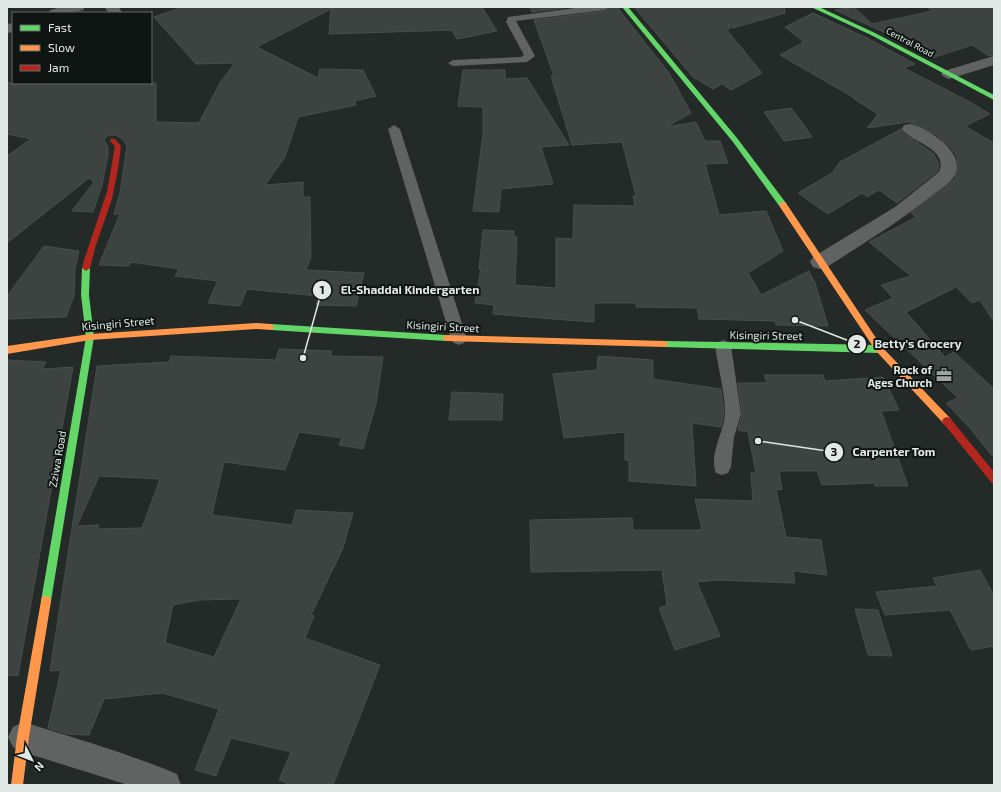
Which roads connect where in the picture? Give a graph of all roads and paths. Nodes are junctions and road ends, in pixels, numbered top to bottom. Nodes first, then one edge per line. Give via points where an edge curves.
1 (78, 7) edge
2 (605, 7) edge
3 (625, 7) edge
4 (814, 7) edge
5 (59, 12) edge
6 (994, 60) edge
7 (453, 63) dead end
8 (949, 74) junction
9 (994, 98) edge
10 (394, 129) dead end
11 (910, 129) dead end
12 (113, 141) dead end
13 (820, 262) junction
14 (90, 337) junction
15 (459, 339) junction
16 (723, 346) junction
17 (879, 349) junction
18 (7, 350) edge
19 (722, 467) dead end
20 (994, 479) edge
21 (23, 737) junction
22 (17, 785) edge
23 (166, 785) edge

1 - 5 street
2 - 7 lane via 512,19 511,22 530,56 523,60
3 - 13 street via 735,140 783,205
4 - 8 street, Central Road via 873,34
6 - 8 street
8 - 9 street, Central Road
10 - 15 lane
11 - 13 street via 946,153 951,161 946,175 901,211
12 - 14 street, Zziwa Road via 118,146 114,177 86,271 85,297
13 - 17 street
14 - 15 street, Kisingiri Street via 257,326
14 - 18 street, Kisingiri Street
14 - 21 street, Zziwa Road
15 - 16 street, Kisingiri Street
16 - 17 street, Kisingiri Street
16 - 19 lane via 733,414 726,437
17 - 20 street via 960,434
21 - 22 street, Zziwa Road
21 - 23 street via 128,770

